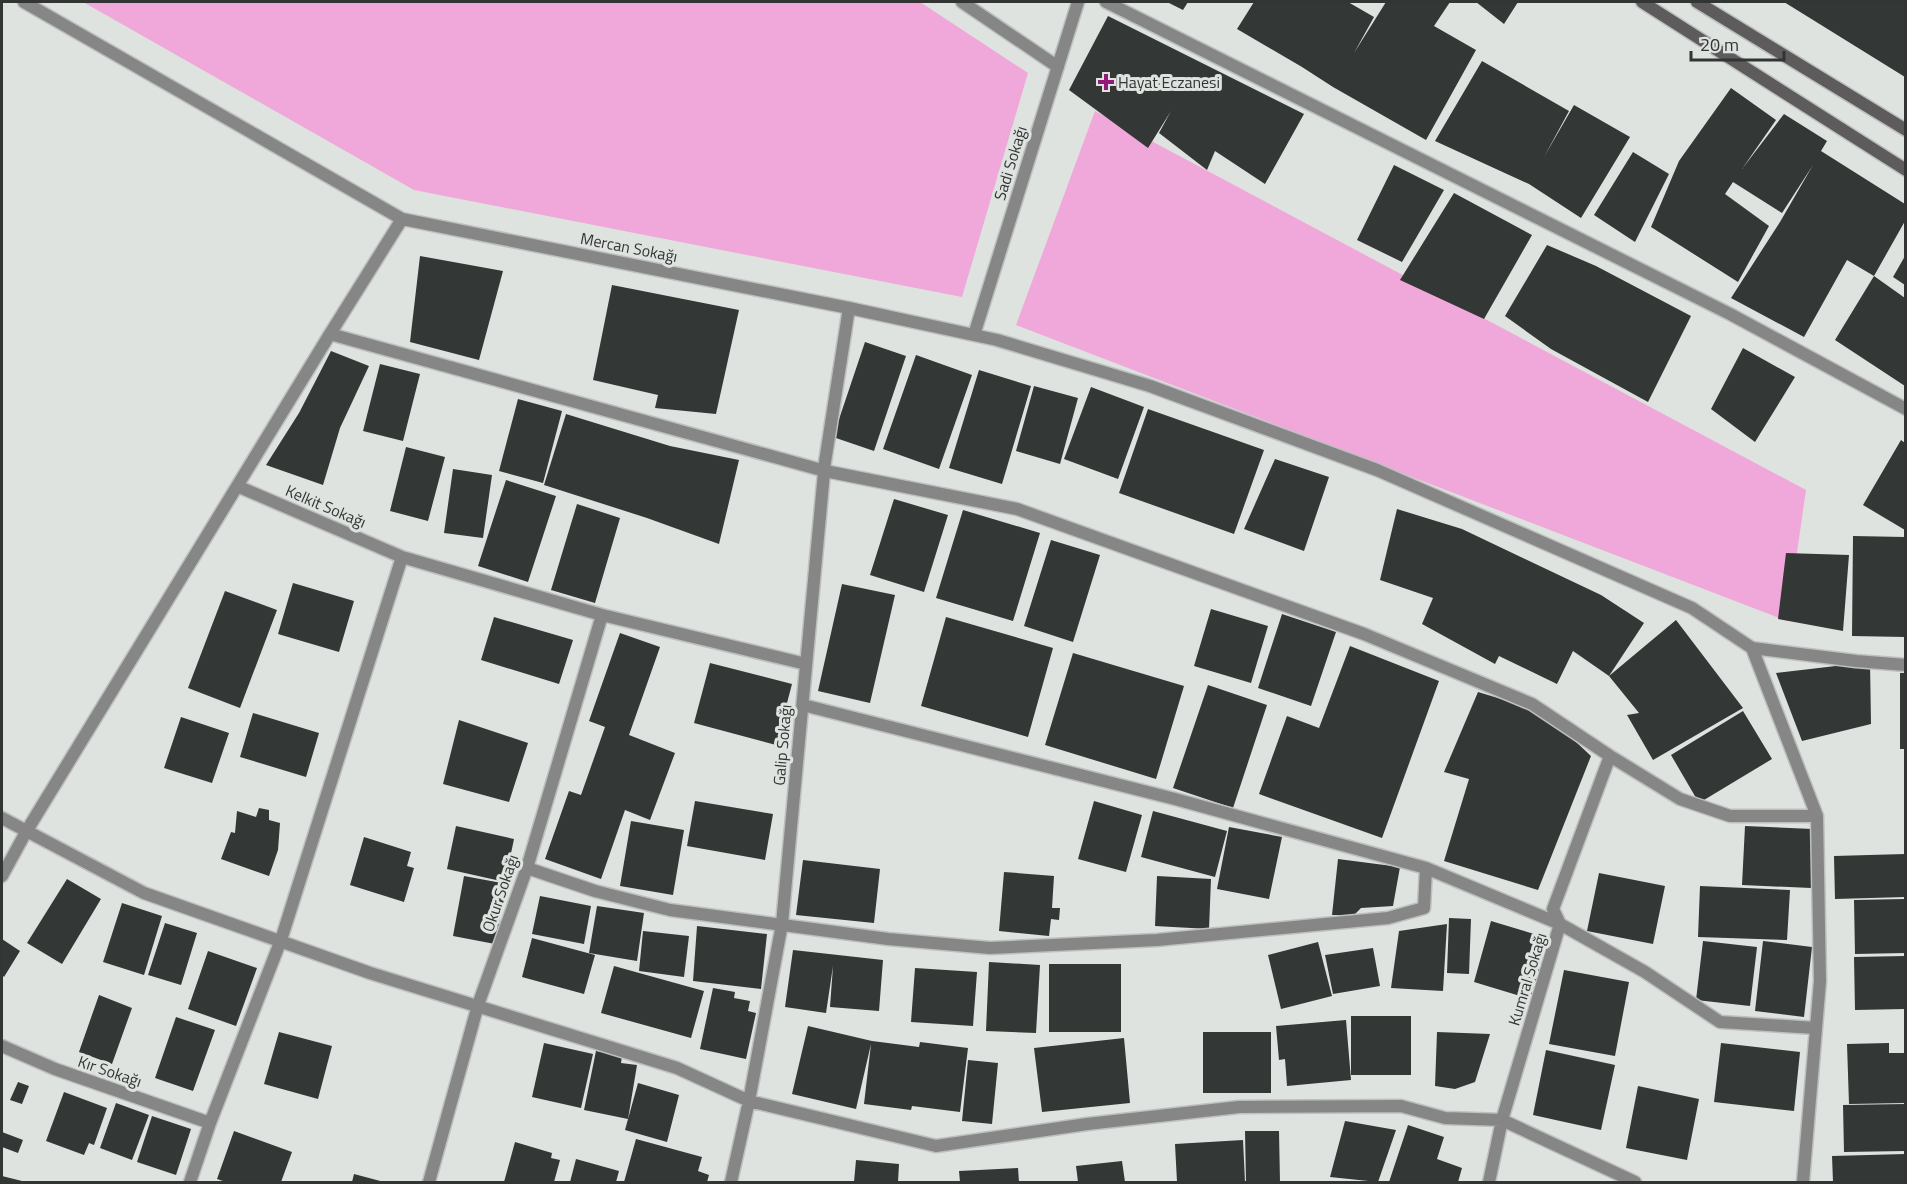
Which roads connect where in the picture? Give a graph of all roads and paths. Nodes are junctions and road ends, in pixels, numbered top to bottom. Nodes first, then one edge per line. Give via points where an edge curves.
1 (24, 2) edge
2 (962, 2) edge
3 (1078, 2) edge
4 (1106, 2) edge
5 (1642, 2) edge
6 (1697, 2) edge
7 (1058, 67) junction
8 (1905, 130) edge
9 (1905, 170) edge
10 (402, 219) junction
11 (849, 308) junction
12 (330, 334) junction
13 (974, 335) junction
14 (1905, 409) edge
15 (825, 471) junction
16 (237, 486) junction
17 (402, 557) junction
18 (602, 615) junction
19 (1752, 648) junction
20 (806, 664) junction
21 (1905, 664) edge
22 (803, 705) junction
23 (1610, 756) junction
24 (1818, 816) junction
25 (2, 818) edge
26 (26, 832) junction
27 (527, 868) junction
28 (1426, 868) junction
29 (2, 876) edge
30 (782, 924) junction
31 (1560, 924) junction
32 (281, 940) junction
33 (478, 1005) junction
34 (1816, 1028) junction
35 (2, 1046) edge
36 (749, 1101) junction
37 (1502, 1120) junction
38 (210, 1123) junction
39 (190, 1182) edge
40 (429, 1182) edge
41 (730, 1182) edge
42 (1489, 1182) edge
43 (1635, 1182) edge
44 (1803, 1182) edge

1 - 10 street, Mercan Sokağı
2 - 7 street
3 - 7 street, Sadi Sokağı
4 - 14 street via 1730,314
5 - 9 street
6 - 8 street
7 - 13 street, Sadi Sokağı
10 - 11 street, Mercan Sokağı
10 - 12 street
11 - 13 street, Mercan Sokağı
11 - 15 street, Galip Sokağı
12 - 15 street
12 - 16 street
13 - 19 street, Mercan Sokağı via 1150,386 1377,470 1692,608
15 - 20 street, Galip Sokağı
15 - 23 street via 1017,509 1364,634 1532,704
16 - 17 street, Kelkit Sokağı
16 - 26 street
17 - 18 street, Kelkit Sokağı
17 - 32 street
18 - 20 street, Kelkit Sokağı
18 - 27 street, Okur Sokağı
19 - 21 street
19 - 24 street
20 - 22 street, Galip Sokağı
22 - 28 street via 1186,802
22 - 30 street, Galip Sokağı
23 - 24 street via 1680,799 1730,816
23 - 31 street, Kumral Sokağı via 1553,909
24 - 34 street via 1820,981
25 - 26 street
26 - 29 street
26 - 32 street via 144,893
27 - 30 street via 670,910
27 - 33 street, Okur Sokağı
28 - 30 street via 1424,908 1388,918 1157,940 990,948
28 - 31 street
30 - 36 street, Galip Sokağı
31 - 34 street via 1645,972 1720,1022
31 - 37 street, Kumral Sokağı
32 - 33 street via 370,973
32 - 38 street
33 - 36 street via 677,1068
33 - 40 street, Okur Sokağı
34 - 44 street
35 - 38 street, Kır Sokağı via 55,1069
36 - 37 street via 936,1146 1239,1107 1401,1106 1445,1118
36 - 41 street, Galip Sokağı
37 - 42 street, Kumral Sokağı
37 - 43 street
38 - 39 street

